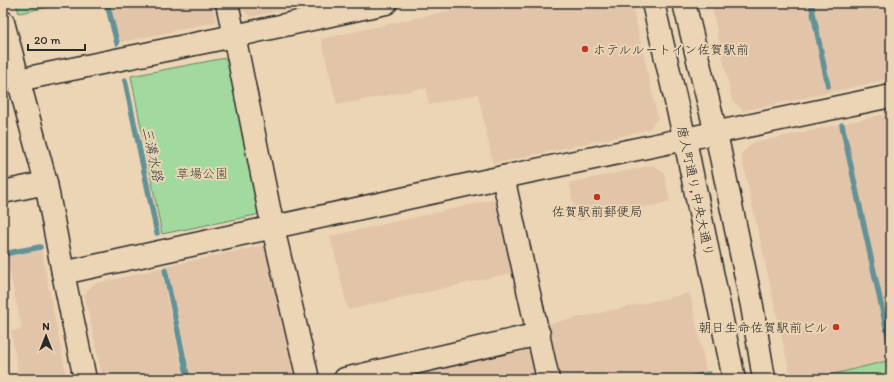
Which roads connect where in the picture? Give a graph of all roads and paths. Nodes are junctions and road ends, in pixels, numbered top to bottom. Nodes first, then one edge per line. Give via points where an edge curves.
1 (227, 3) edge
2 (386, 3) edge
3 (653, 3) edge
4 (684, 3) edge
5 (3, 22) edge
6 (234, 36) junction
7 (18, 80) junction
8 (891, 96) edge
9 (716, 133) junction
10 (686, 140) junction
11 (503, 178) junction
12 (46, 184) junction
13 (3, 192) edge
14 (273, 228) junction
15 (63, 273) junction
16 (539, 334) junction
17 (85, 379) edge
18 (308, 379) edge
19 (345, 379) edge
20 (548, 379) edge
21 (734, 379) edge
22 (764, 379) edge

1 - 6 street
2 - 6 street
3 - 10 street, 唐人町通り,中央大通り
4 - 9 street
5 - 7 street
6 - 7 street
6 - 14 street
7 - 12 street
8 - 9 street
9 - 10 street
9 - 22 street via 752,306
10 - 11 street
10 - 21 street, 唐人町通り,中央大通り
11 - 14 street
11 - 16 street
12 - 13 street
12 - 15 street
14 - 15 street
14 - 18 street
15 - 17 street
16 - 19 street
16 - 20 street

